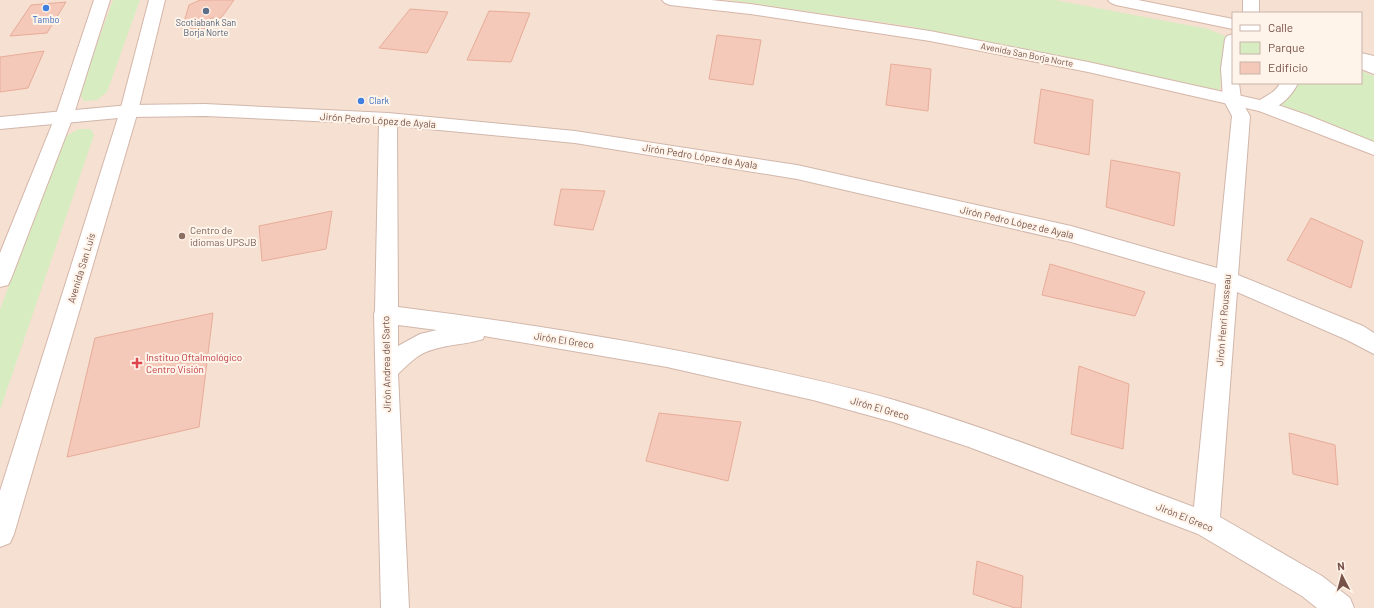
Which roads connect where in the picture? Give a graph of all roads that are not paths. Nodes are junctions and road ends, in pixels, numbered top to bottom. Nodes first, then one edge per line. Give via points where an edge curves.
1 (102, 0) edge
2 (157, 0) edge
3 (670, 0) edge
4 (1116, 0) edge
5 (1251, 0) edge
6 (1251, 12) edge
7 (1232, 24) edge
8 (1232, 44) edge
9 (1362, 58) edge
10 (1374, 61) edge
11 (1362, 63) edge
12 (1374, 69) edge
13 (1289, 84) edge
14 (1263, 106) junction
15 (1237, 107) junction
16 (129, 111) junction
17 (64, 117) junction
18 (388, 119) junction
19 (0, 123) edge
20 (1374, 149) edge
21 (0, 279) edge
22 (1227, 279) junction
23 (385, 314) junction
24 (494, 328) junction
25 (1374, 344) edge
26 (386, 370) junction
27 (1206, 524) junction
28 (0, 534) edge
29 (395, 608) edge
30 (1340, 608) edge

1 - 17 street
2 - 16 street, Avenida San Luis
3 - 15 street, Avenida San Borja Norte via 750,9 930,36 1088,67
4 - 7 street
5 - 6 street
8 - 15 street, Jirón Henri Rousseau via 1229,81
9 - 10 street
11 - 12 street
13 - 14 street via 1277,99
14 - 15 street
14 - 20 street
15 - 22 street, Jirón Henri Rousseau
16 - 17 street, Jirón Pedro López de Ayala
16 - 18 street, Jirón Pedro López de Ayala via 205,110
16 - 28 street, Avenida San Luis
17 - 19 street, Jirón Pedro López de Ayala
17 - 21 street
18 - 22 street, Jirón Pedro López de Ayala via 575,137 797,172 1070,234
18 - 23 street, Jirón Andrea del Sarto
22 - 25 street, Jirón Pedro López de Ayala via 1355,333
22 - 27 street, Jirón Henri Rousseau
23 - 24 street, Jirón El Greco
23 - 26 street, Jirón Andrea del Sarto
24 - 26 street via 428,341 409,350
24 - 27 street, Jirón El Greco via 667,357 893,411 970,436
26 - 29 street, Jirón Andrea del Sarto
27 - 30 street, Jirón El Greco via 1312,586

